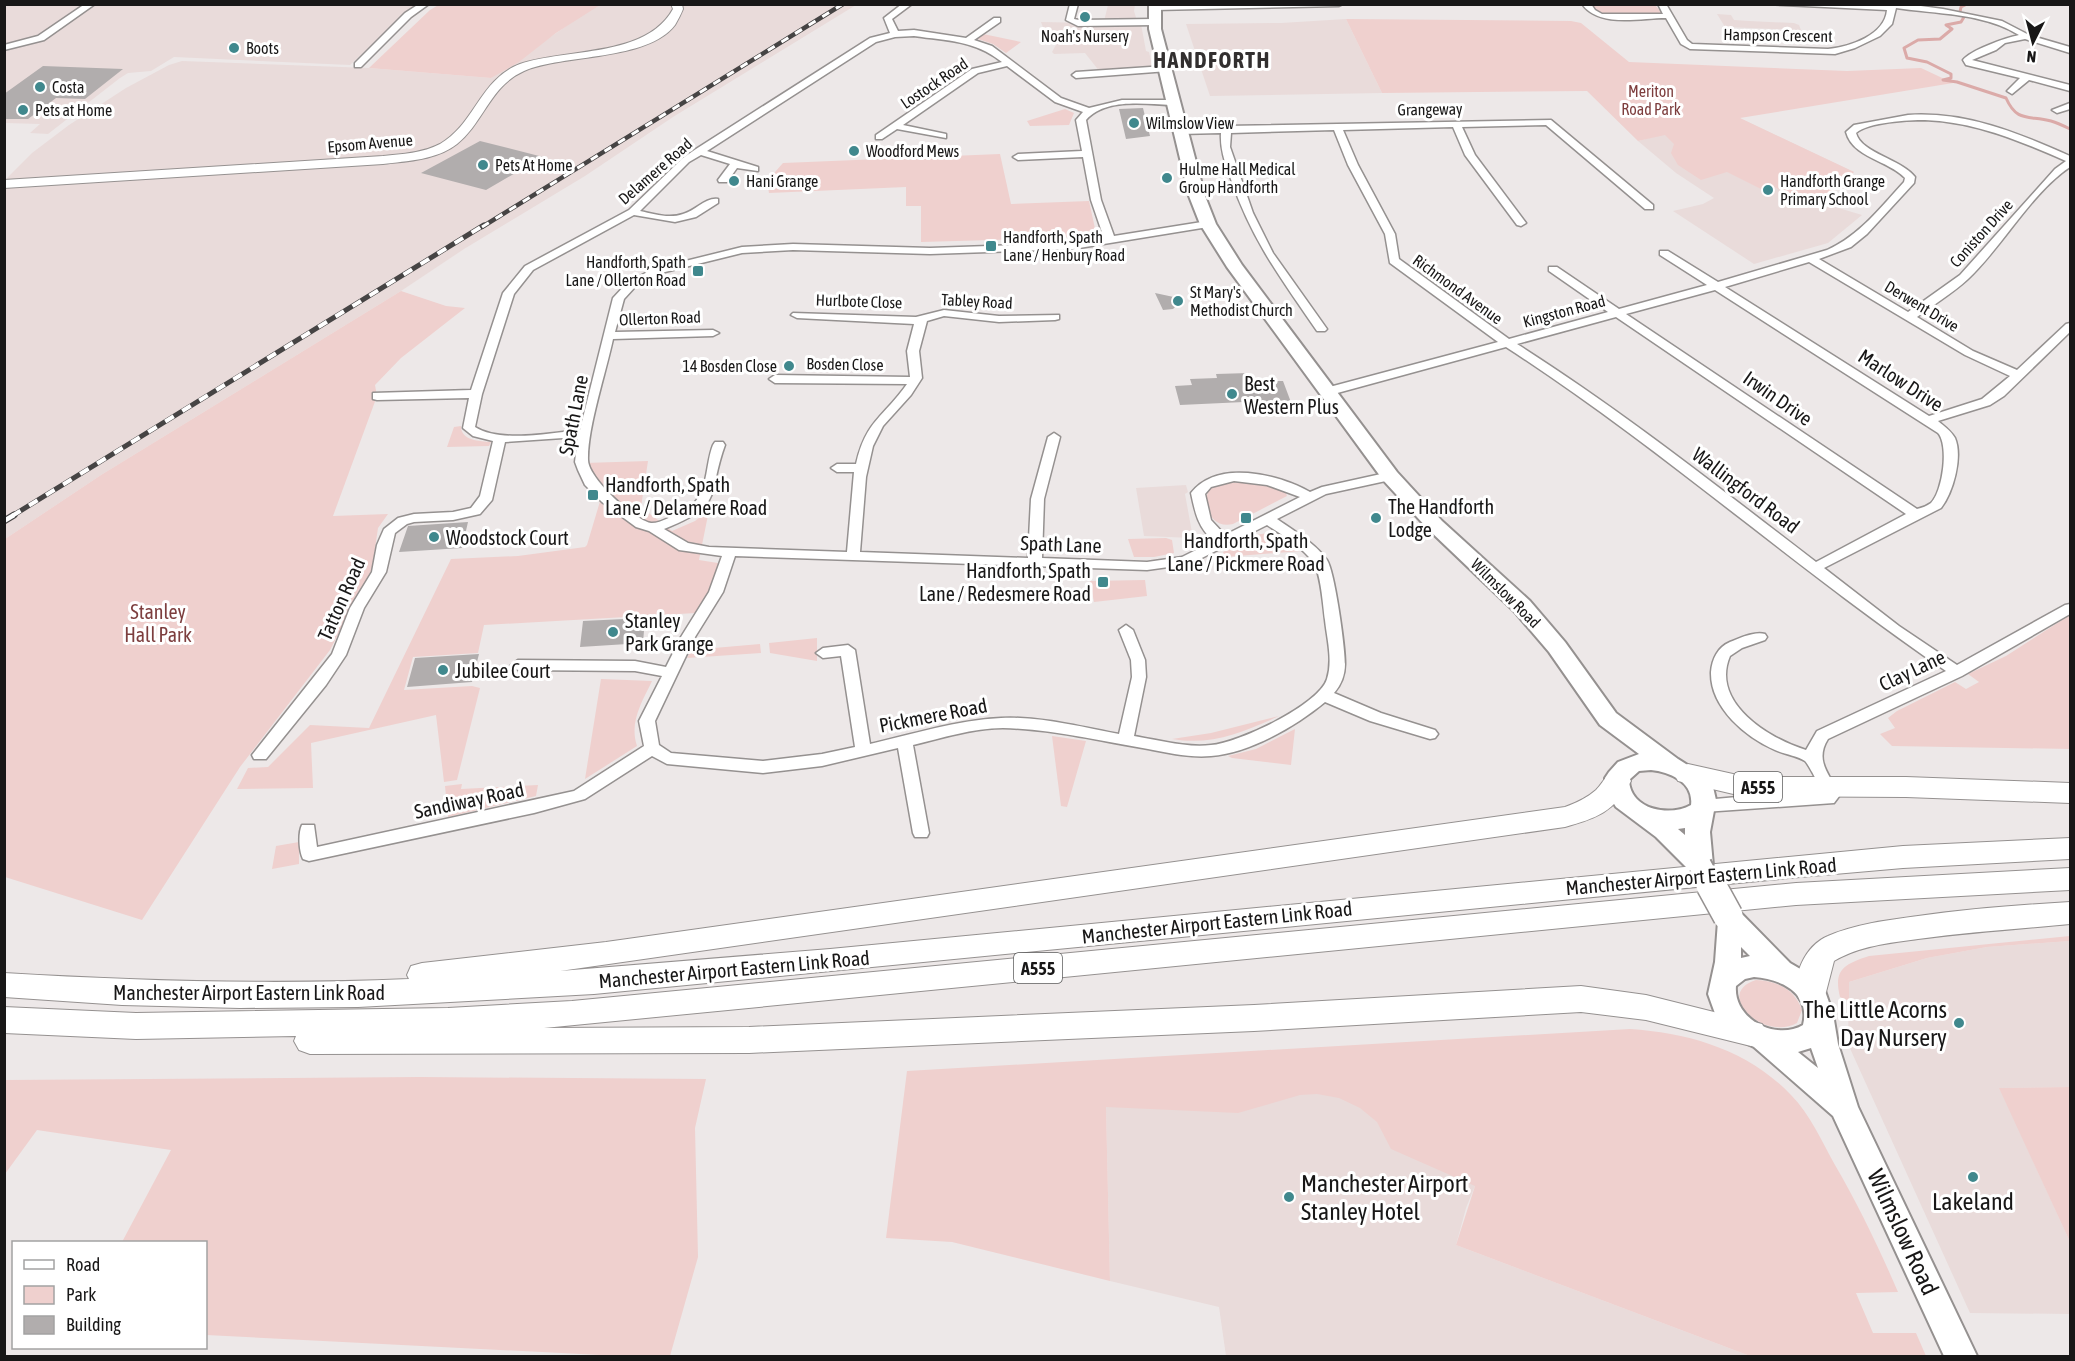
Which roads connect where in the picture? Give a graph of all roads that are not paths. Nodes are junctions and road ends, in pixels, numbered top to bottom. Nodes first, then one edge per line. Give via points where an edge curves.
1 (91, 4) edge
2 (425, 4) edge
3 (676, 4) edge
4 (908, 4) edge
5 (1074, 4) edge
6 (1339, 4) edge
7 (1586, 4) edge
8 (1662, 4) edge
9 (1769, 4) edge
10 (1154, 6) edge
11 (1892, 6) edge
12 (1670, 16) junction
13 (997, 20) dead end
14 (1154, 22) junction
15 (895, 34) junction
16 (2025, 36) junction
17 (968, 41) junction
18 (4, 48) edge
19 (2070, 50) edge
20 (1009, 63) junction
21 (358, 65) dead end
22 (1165, 69) junction
23 (1076, 75) dead end
24 (2027, 77) junction
25 (2069, 86) edge
26 (2012, 91) dead end
27 (1171, 102) junction
28 (2070, 106) edge
29 (2057, 110) dead end
30 (1088, 111) junction
31 (1456, 124) junction
32 (897, 126) junction
33 (1337, 126) junction
34 (1226, 129) junction
35 (1180, 131) junction
36 (943, 136) dead end
37 (879, 137) dead end
38 (699, 151) junction
39 (1087, 154) junction
40 (1018, 157) dead end
41 (2070, 159) edge
42 (2070, 164) edge
43 (737, 165) junction
44 (755, 169) dead end
45 (723, 180) dead end
46 (4, 184) edge
47 (714, 201) dead end
48 (1649, 207) dead end
49 (633, 212) junction
50 (1521, 223) dead end
51 (1208, 224) junction
52 (1110, 241) junction
53 (1651, 256) dead end
54 (1810, 258) junction
55 (1553, 269) dead end
56 (1716, 286) junction
57 (1619, 313) junction
58 (797, 315) dead end
59 (1060, 317) dead end
60 (1909, 317) junction
61 (921, 321) junction
62 (2070, 326) edge
63 (1322, 329) dead end
64 (713, 334) dead end
65 (608, 336) junction
66 (1509, 343) junction
67 (2019, 376) junction
68 (775, 379) dead end
69 (914, 381) junction
70 (1326, 392) junction
71 (476, 394) junction
72 (377, 396) dead end
73 (1928, 420) junction
74 (585, 433) junction
75 (1054, 436) dead end
76 (500, 438) junction
77 (719, 445) dead end
78 (837, 468) dead end
79 (862, 468) junction
80 (1390, 476) junction
81 (1308, 496) junction
82 (1916, 514) junction
83 (1266, 518) junction
84 (654, 528) junction
85 (1222, 540) junction
86 (730, 552) junction
87 (853, 556) junction
88 (1035, 563) junction
89 (1816, 567) junction
90 (2070, 608) edge
91 (1126, 630) dead end
92 (1760, 637) dead end
93 (823, 653) dead end
94 (518, 665) dead end
95 (1957, 672) junction
96 (669, 673) junction
97 (1324, 695) junction
98 (1608, 719) junction
99 (1430, 734) dead end
100 (1126, 738) junction
101 (905, 742) junction
102 (652, 748) junction
103 (863, 750) junction
104 (260, 755) dead end
105 (1812, 758) junction
106 (1679, 770) junction
107 (1618, 779) junction
108 (1829, 788) junction
109 (2070, 793) edge
110 (1703, 808) junction
111 (1641, 814) junction
112 (308, 829) dead end
113 (921, 833) dead end
114 (2070, 849) edge
115 (1700, 864) junction
116 (2070, 879) edge
117 (2070, 913) edge
118 (1730, 918) junction
119 (1781, 971) junction
120 (1723, 981) junction
121 (4, 985) edge
122 (56, 990) junction
123 (1811, 992) junction
124 (4, 1020) edge
125 (1820, 1022) junction
126 (4, 1025) edge
127 (1756, 1035) junction
128 (1844, 1107) junction
129 (1961, 1356) edge

1 - 18 street via 41,38
2 - 21 street via 408,15
3 - 46 street, Epsom Avenue via 676,16 666,28 643,42 545,59 505,76 487,93 459,135 431,153 383,160
4 - 15 street via 888,18
5 - 14 street via 1070,20 1078,23
6 - 10 street
7 - 12 street via 1601,16
8 - 12 street, Hampson Crescent
9 - 11 street
10 - 14 main road, Wilmslow Road
11 - 12 street, Hampson Crescent via 1884,29 1835,52 1694,47 1684,42
11 - 16 street via 1992,21
13 - 17 street
14 - 22 main road, Wilmslow Road
15 - 17 street, Delamere Road
15 - 38 street, Delamere Road via 873,40
16 - 19 street
16 - 24 street via 2002,41 1967,60 1973,65
17 - 20 street, Delamere Road via 989,48
20 - 30 street, Delamere Road via 1058,100
20 - 32 street, Lostock Road via 975,71
22 - 23 street
22 - 27 main road, Wilmslow Road
24 - 25 street
24 - 26 street
27 - 30 street via 1125,102
27 - 35 main road, Wilmslow Road
28 - 29 street
30 - 39 street via 1080,123
31 - 33 street, Grangeway
31 - 48 street, Grangeway via 1548,122
31 - 50 street via 1470,155
32 - 36 street
32 - 37 street, Lostock Road
33 - 34 street, Grangeway
33 - 66 street, Richmond Avenue via 1393,241 1394,261
34 - 35 street, Grangeway
34 - 63 street via 1225,147 1248,213 1268,253
35 - 51 main road, Wilmslow Road via 1192,183
38 - 43 street
38 - 49 street, Delamere Road via 678,166
39 - 40 street
39 - 52 street via 1096,200
41 - 54 street, Kingston Road via 1993,128 1947,118 1912,117 1857,127 1851,132 1856,144 1906,172 1909,183 1848,245
42 - 60 street, Coniston Drive via 2058,171 1964,277
43 - 44 street
43 - 45 street
47 - 49 street via 691,216 676,220
49 - 71 street, Delamere Road via 529,268 516,283 509,292
51 - 52 street, Spath Lane
51 - 70 main road, Wilmslow Road
52 - 65 street, Spath Lane via 982,249 771,247 729,252 638,280 619,298
53 - 56 street, Marlow Drive via 1669,250
54 - 56 street, Kingston Road
54 - 60 street, Derwent Drive
55 - 57 street, Irwin Drive
56 - 57 street, Kingston Road
56 - 73 street, Marlow Drive
57 - 66 street, Kingston Road
57 - 82 street, Irwin Drive
58 - 61 street, Hurlbote Close
59 - 61 street, Tabley Road via 999,319 944,313
60 - 67 street, Derwent Drive via 1969,353
61 - 69 street, Tabley Road via 913,355 917,373
62 - 67 street
64 - 65 street, Ollerton Road
65 - 74 street, Spath Lane
66 - 70 street, Kingston Road
66 - 89 street, Wallingford Road
67 - 73 street via 1986,402
68 - 69 street, Bosden Close
69 - 79 street via 873,431
70 - 80 main road, Wilmslow Road
71 - 72 street
71 - 76 street, Delamere Road via 469,428 480,435
73 - 82 street, Marlow Drive via 1950,439 1950,466 1939,502
74 - 76 street, Delamere Road
74 - 84 street, Spath Lane via 581,462 590,482 641,524
75 - 88 street via 1037,509
76 - 104 street, Tatton Road via 486,496 477,509 457,515 411,518 393,527 385,541 380,571 355,612 340,654
77 - 84 street via 705,498 696,508
78 - 79 street
79 - 87 street
80 - 81 street, Spath Lane
80 - 98 main road, Wilmslow Road via 1522,606 1557,647
81 - 83 street, Spath Lane
81 - 85 street via 1282,483 1261,479 1207,483 1198,493 1205,524
82 - 89 street, Marlow Drive
83 - 85 street, Spath Lane
83 - 97 street, Pickmere Road via 1321,561 1338,665 1334,683
84 - 86 street, Spath Lane via 684,547
85 - 88 street, Spath Lane via 1185,561 1154,566
86 - 87 street, Spath Lane
86 - 96 street via 716,592
87 - 88 street, Spath Lane
89 - 95 street, Wallingford Road via 1894,629
90 - 95 street, Clay Lane
91 - 100 street via 1138,660 1139,677
92 - 105 street via 1729,648 1720,663 1727,705 1770,744
93 - 103 street via 848,650
94 - 96 street via 635,666
95 - 105 street, Clay Lane via 1822,735
96 - 102 street via 648,722
97 - 99 street via 1372,717
97 - 100 street, Pickmere Road via 1277,728 1212,751
98 - 106 main road, Wilmslow Road
98 - 107 main road, Wilmslow Road via 1617,747
100 - 101 street, Pickmere Road via 1002,723
101 - 103 street, Pickmere Road
101 - 113 street
102 - 103 street, Pickmere Road via 668,758 763,767
102 - 112 street, Sandiway Road via 579,795 534,807 309,855
105 - 108 street
106 - 107 main road via 1654,762 1634,764
106 - 108 highway, A555 via 1742,786
106 - 110 main road via 1702,791
107 - 111 main road via 1622,798
107 - 122 highway, A555 via 1600,803 1564,817 595,955 417,976
108 - 109 highway
108 - 110 street via 1832,795 1828,799 1770,800
110 - 111 main road via 1694,817 1675,822
110 - 115 main road via 1697,829
111 - 115 main road
114 - 122 highway, Manchester Airport Eastern Link Road / A555 via 1857,861 574,983 257,996
115 - 118 main road, bridge
116 - 124 highway, Manchester Airport Eastern Link Road / A555 via 1796,894 572,1014 448,1021 136,1026
117 - 123 highway via 1878,933 1840,942 1824,952 1815,968
118 - 119 main road
118 - 120 main road
119 - 120 main road via 1748,966 1737,969
119 - 123 main road
120 - 127 main road via 1722,1000 1728,1012
121 - 122 highway, Manchester Airport Eastern Link Road / A555
123 - 125 main road via 1820,1008
125 - 127 main road via 1815,1032 1800,1041 1775,1042
125 - 128 main road, Wilmslow Road via 1825,1054 1840,1084
126 - 127 highway via 67,1033 175,1038 749,1040 1602,999
127 - 128 main road, Wilmslow Road
128 - 129 main road, Wilmslow Road

